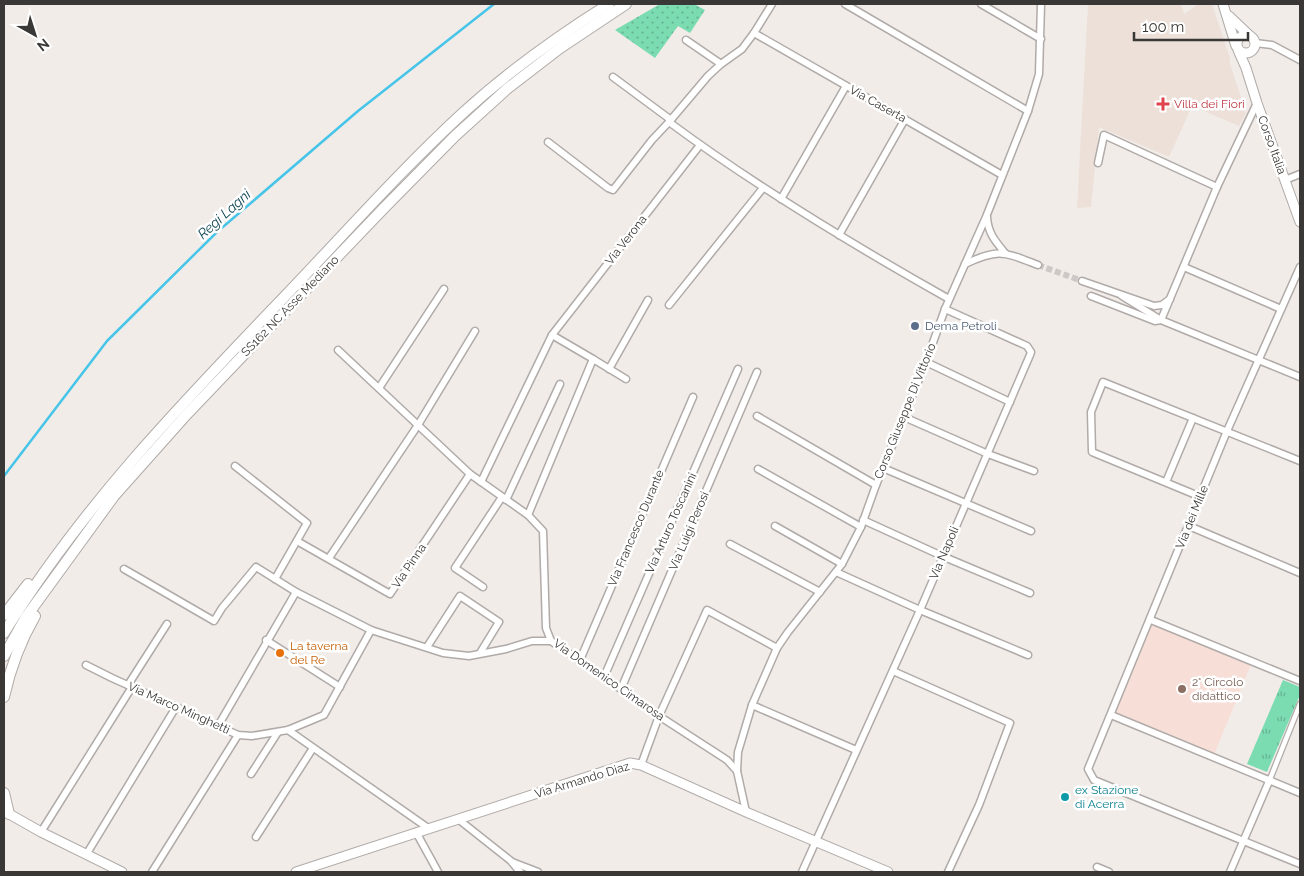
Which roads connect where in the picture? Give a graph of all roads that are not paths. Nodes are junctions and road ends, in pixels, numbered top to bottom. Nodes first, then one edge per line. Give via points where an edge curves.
1 (609, 4) edge
2 (626, 4) edge
3 (772, 4) edge
4 (845, 4) edge
5 (981, 4) edge
6 (1041, 4) edge
7 (1223, 4) edge
8 (1227, 14) junction
9 (754, 33) junction
10 (1041, 39) junction
11 (686, 40) dead end
12 (1252, 44) junction
13 (1237, 49) junction
14 (1300, 60) edge
15 (721, 64) junction
16 (1246, 68) junction
17 (613, 77) dead end
18 (846, 86) junction
19 (1256, 103) junction
20 (1028, 110) junction
21 (906, 119) junction
22 (670, 121) junction
23 (548, 142) dead end
24 (700, 145) junction
25 (1098, 163) dead end
26 (1002, 174) junction
27 (1300, 174) edge
28 (1285, 180) junction
29 (1217, 187) junction
30 (763, 188) junction
31 (781, 199) junction
32 (987, 214) junction
33 (1300, 222) edge
34 (839, 235) junction
35 (1005, 253) junction
36 (965, 264) junction
37 (1038, 265) tunnel mouth
38 (1184, 267) junction
39 (1300, 267) edge
40 (1082, 281) tunnel mouth
41 (444, 289) dead end
42 (1090, 296) dead end
43 (1122, 296) junction
44 (1171, 298) junction
45 (949, 299) junction
46 (648, 300) dead end
47 (669, 305) dead end
48 (945, 309) junction
49 (1281, 309) junction
50 (1161, 320) junction
51 (475, 331) dead end
52 (552, 335) junction
53 (338, 350) dead end
54 (593, 359) junction
55 (1258, 360) junction
56 (926, 362) junction
57 (609, 369) junction
58 (738, 369) dead end
59 (757, 372) dead end
60 (1300, 377) edge
61 (626, 379) dead end
62 (560, 384) dead end
63 (379, 388) junction
64 (693, 396) dead end
65 (1010, 402) junction
66 (757, 416) dead end
67 (904, 417) junction
68 (1193, 418) junction
69 (418, 425) junction
70 (1227, 432) junction
71 (988, 454) junction
72 (1300, 461) edge
73 (235, 466) dead end
74 (883, 468) junction
75 (758, 469) dead end
76 (1034, 471) dead end
77 (470, 474) junction
78 (480, 482) junction
79 (1166, 482) junction
80 (876, 486) junction
81 (1201, 497) junction
82 (504, 499) junction
83 (966, 504) junction
84 (528, 515) junction
85 (862, 524) junction
86 (776, 526) dead end
87 (1189, 526) junction
88 (1031, 531) dead end
89 (297, 541) junction
90 (730, 544) dead end
91 (58, 552) junction
92 (70, 555) junction
93 (942, 556) junction
94 (329, 558) junction
95 (842, 564) junction
96 (124, 569) dead end
97 (836, 572) junction
98 (1300, 572) edge
99 (275, 579) junction
100 (483, 587) dead end
101 (296, 592) junction
102 (820, 592) junction
103 (1030, 593) dead end
104 (920, 610) junction
105 (4, 615) edge
106 (1150, 620) junction
107 (167, 624) dead end
108 (371, 630) junction
109 (4, 633) edge
110 (266, 640) junction
111 (550, 641) junction
112 (427, 648) junction
113 (777, 648) junction
114 (480, 653) junction
115 (1028, 655) dead end
116 (4, 656) edge
117 (580, 660) junction
118 (86, 665) dead end
119 (893, 671) junction
120 (604, 677) junction
121 (1300, 681) edge
122 (130, 686) junction
123 (340, 687) junction
124 (621, 689) junction
125 (4, 697) edge
126 (1300, 704) edge
127 (752, 705) junction
128 (176, 707) junction
129 (1111, 715) junction
130 (659, 716) junction
131 (218, 726) junction
132 (288, 730) junction
133 (278, 732) junction
134 (238, 735) junction
135 (313, 748) junction
136 (856, 750) junction
137 (642, 765) junction
138 (736, 771) junction
139 (251, 774) dead end
140 (1270, 779) junction
141 (4, 793) edge
142 (1300, 793) edge
143 (746, 812) junction
144 (6, 813) edge
145 (458, 820) junction
146 (428, 828) junction
147 (41, 832) junction
148 (416, 832) junction
149 (256, 837) dead end
150 (1244, 841) junction
151 (815, 842) junction
152 (86, 855) junction
153 (510, 861) junction
154 (1300, 864) edge
155 (1098, 867) dead end
156 (122, 872) edge
157 (152, 872) edge
158 (296, 872) edge
159 (438, 872) edge
160 (520, 872) edge
161 (538, 872) edge
162 (802, 872) edge
163 (888, 872) edge
164 (948, 872) edge
165 (1108, 872) edge
166 (1230, 872) edge

1 - 91 highway, SS162 NC Asse Mediano via 565,31 517,68 465,111 415,160 179,407 107,489
2 - 92 highway, SS162 NC Asse Mediano via 508,88 455,136 187,414 114,496
3 - 9 street
4 - 20 street
5 - 10 street
6 - 10 street, Corso Giuseppe Di Vittorio
7 - 8 main road, Corso Italia
8 - 12 main road, Corso Italia
8 - 13 main road, Corso Italia
9 - 15 street via 742,49
9 - 18 street, Via Caserta
10 - 20 street, Corso Giuseppe Di Vittorio via 1039,74
11 - 15 street
12 - 13 main road via 1243,54
12 - 13 main road via 1240,36
12 - 14 street via 1272,45
12 - 16 main road
13 - 16 main road, Corso Italia
15 - 22 street
16 - 19 main road, Corso Italia
17 - 22 street
18 - 21 street, Via Caserta
18 - 31 street
19 - 28 main road, Corso Italia
19 - 29 street
20 - 26 street, Corso Giuseppe Di Vittorio
21 - 26 street, Via Caserta
21 - 34 street
22 - 23 street via 613,190
22 - 24 street
24 - 30 street
24 - 52 street, Via Verona
25 - 29 street via 1104,135
26 - 32 street, Corso Giuseppe Di Vittorio
27 - 28 street
28 - 33 main road, Corso Italia
29 - 38 street
30 - 31 street
30 - 47 street
31 - 34 street
32 - 35 street via 992,238
32 - 36 street, Corso Giuseppe Di Vittorio
34 - 45 street
35 - 36 street via 984,256
35 - 37 street
36 - 45 street, Corso Giuseppe Di Vittorio
38 - 44 street
38 - 49 street
39 - 49 street, Via dei Mille
40 - 43 street
41 - 63 street
42 - 50 street via 1155,321
43 - 44 street via 1154,306
43 - 50 street
44 - 50 street
45 - 48 street, Corso Giuseppe Di Vittorio
46 - 57 street
48 - 56 street, Corso Giuseppe Di Vittorio
48 - 65 street, Via Napoli via 1030,348 1030,356
49 - 55 street, Via dei Mille
50 - 55 street
51 - 69 street
52 - 54 street
52 - 78 street, Via Verona
53 - 63 street, Via Domenico Cimarosa
54 - 57 street
54 - 84 street
55 - 60 street
55 - 70 street, Via dei Mille
56 - 65 street
56 - 67 street, Corso Giuseppe Di Vittorio
57 - 61 street
58 - 120 street, Via Arturo Toscanini
59 - 124 street, Via Luigi Perosi
62 - 82 street
63 - 69 street, Via Domenico Cimarosa
64 - 117 street, Via Francesco Durante
65 - 71 street, Via Napoli
66 - 80 street
67 - 71 street
67 - 74 street, Corso Giuseppe Di Vittorio
68 - 70 street
68 - 79 street
68 - 79 street via 1103,382 1091,412 1092,452
69 - 77 street, Via Domenico Cimarosa
69 - 94 street
70 - 72 street
70 - 81 street, Via dei Mille
71 - 76 street
71 - 83 street, Via Napoli
73 - 89 street via 307,523
74 - 80 street, Corso Giuseppe Di Vittorio
74 - 83 street
75 - 85 street
77 - 78 street, Via Domenico Cimarosa
77 - 94 street, Via Pinna via 390,594
78 - 82 street, Via Domenico Cimarosa
79 - 81 street
80 - 85 street, Corso Giuseppe Di Vittorio
81 - 87 street, Via dei Mille
82 - 84 street, Via Domenico Cimarosa
82 - 100 street via 455,568
83 - 88 street
83 - 93 street, Via Napoli
84 - 111 street, Via Domenico Cimarosa via 543,531 546,628
85 - 93 street
85 - 95 street, Corso Giuseppe Di Vittorio
86 - 95 street
87 - 98 street
87 - 106 street, Via dei Mille
89 - 94 street, Via Pinna
89 - 99 street
90 - 102 street
91 - 105 highway
91 - 109 highway, SS162 NC Asse Mediano
92 - 116 highway, SS162 NC Asse Mediano via 26,617
92 - 125 highway via 29,626
93 - 103 street
93 - 104 street, Via Napoli
95 - 97 street, Corso Giuseppe Di Vittorio
96 - 99 street via 214,621 256,567
97 - 102 street, Corso Giuseppe Di Vittorio
97 - 104 street
99 - 101 street
101 - 108 street
101 - 110 street
102 - 113 street, Corso Giuseppe Di Vittorio
104 - 115 street
104 - 119 street, Via Napoli
106 - 121 street
106 - 129 street, Via dei Mille
107 - 122 street
108 - 112 street
108 - 123 street, Via Marco Minghetti
110 - 123 street
110 - 131 street
111 - 114 street via 532,641
111 - 117 street, Via Domenico Cimarosa
112 - 114 street via 469,656
112 - 114 street via 460,596 499,622
113 - 127 street, Corso Giuseppe Di Vittorio
113 - 130 street via 707,610
117 - 120 street, Via Domenico Cimarosa
118 - 122 street, Via Marco Minghetti
119 - 136 street, Via Napoli
119 - 164 street via 1010,723 979,805
120 - 124 street, Via Domenico Cimarosa
122 - 128 street, Via Marco Minghetti
122 - 147 street
123 - 132 street, Via Marco Minghetti via 324,715
124 - 130 street, Via Domenico Cimarosa
126 - 140 street
127 - 136 street
127 - 138 street, Corso Giuseppe Di Vittorio via 738,752
128 - 131 street, Via Marco Minghetti
128 - 152 street
129 - 140 street
129 - 150 street, Via dei Mille via 1088,769 1094,780
130 - 137 street
130 - 138 street, Via Domenico Cimarosa via 727,760
131 - 134 street, Via Marco Minghetti
132 - 133 street, Via Marco Minghetti
132 - 135 street
133 - 134 street, Via Marco Minghetti
133 - 139 street
134 - 157 street
135 - 146 street
135 - 149 street
136 - 151 street, Via Napoli
137 - 143 main road, Via Armando Diaz
137 - 145 main road, Via Armando Diaz via 622,765
138 - 143 street
140 - 142 street
140 - 150 street
141 - 144 highway
143 - 151 main road, Via Armando Diaz
144 - 147 main road
145 - 146 main road, Via Armando Diaz
145 - 153 street
146 - 148 main road, Via Armando Diaz
147 - 152 main road
148 - 158 main road, Via Armando Diaz
148 - 159 street
150 - 154 street
150 - 166 street
151 - 162 street, Via Napoli
151 - 163 main road, Via Armando Diaz
152 - 156 main road
153 - 160 street
153 - 161 street
155 - 165 street

